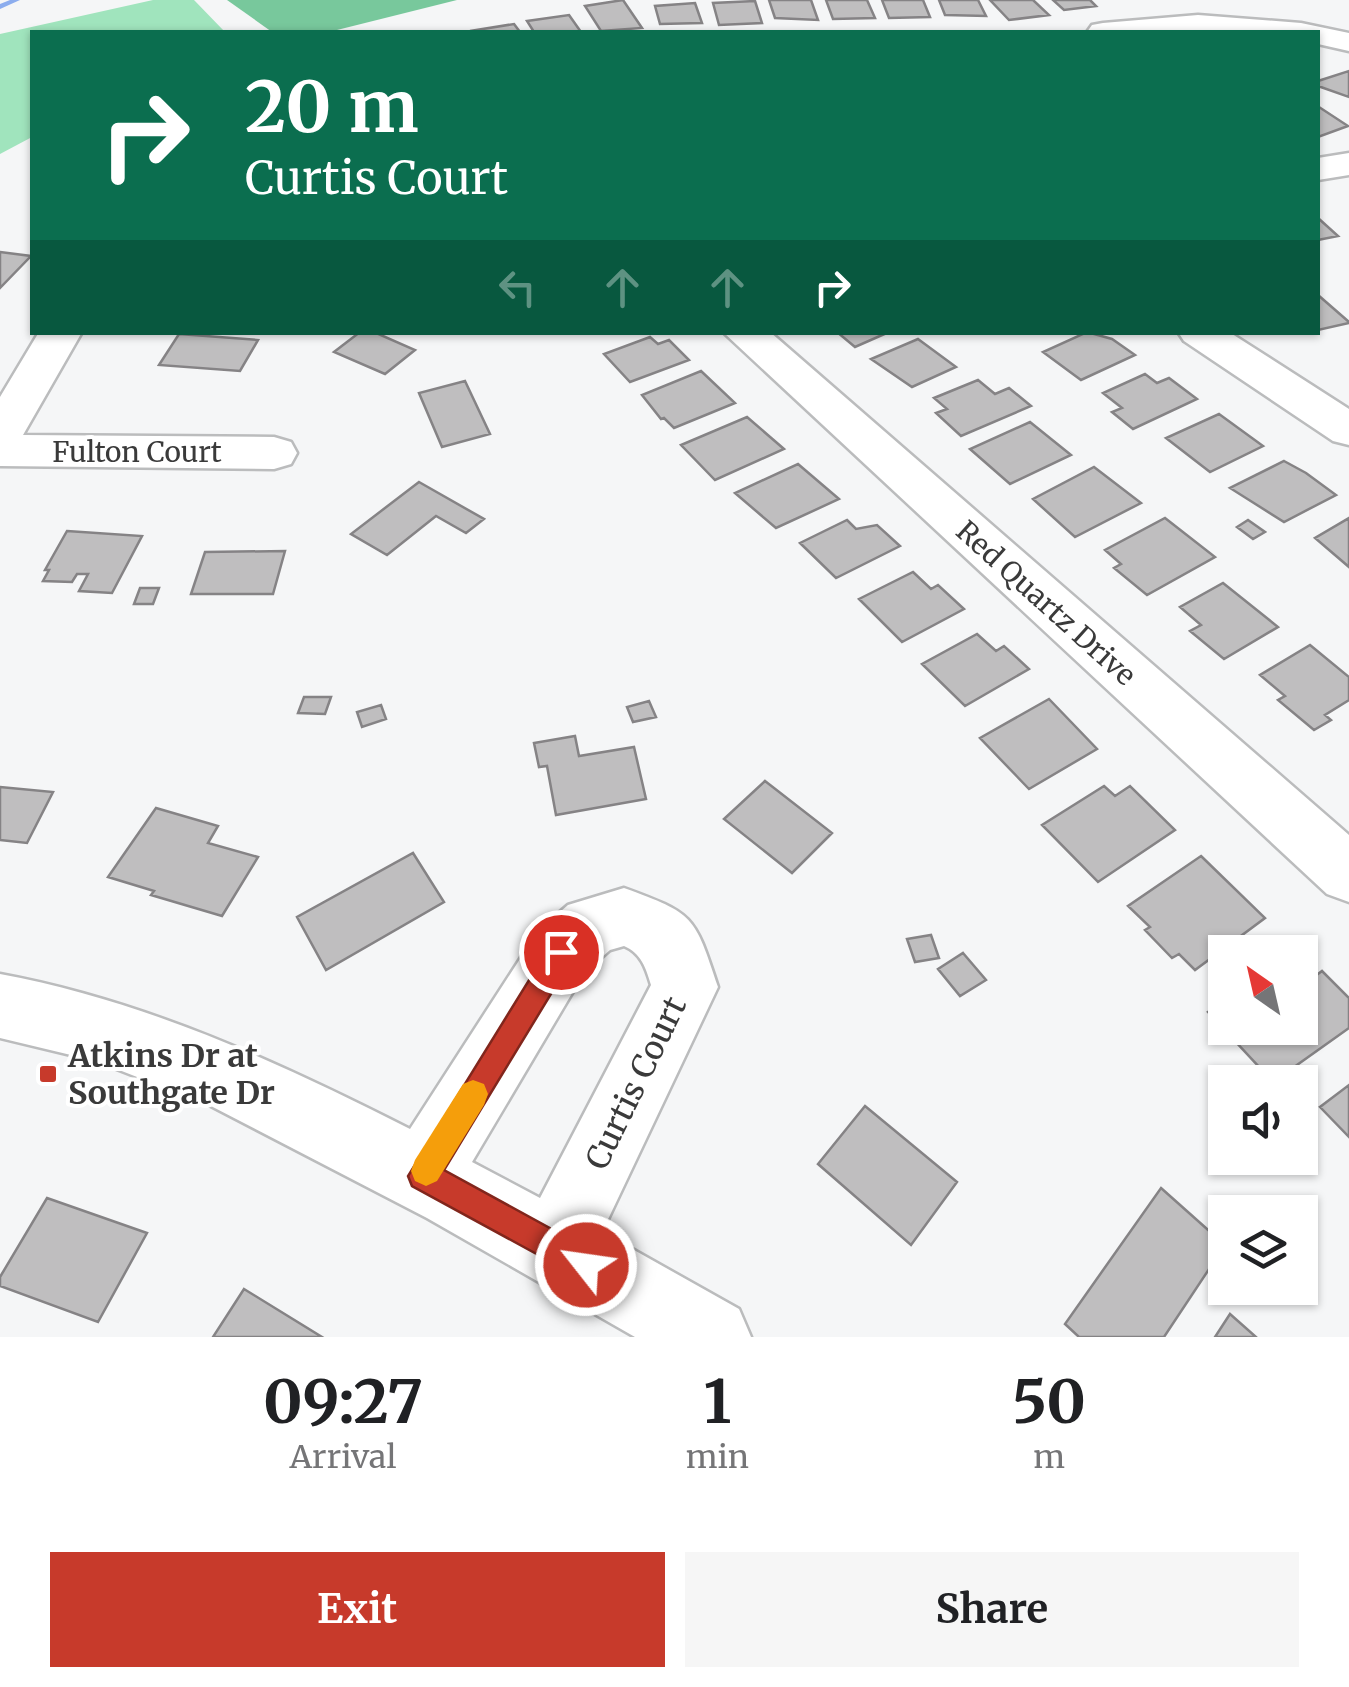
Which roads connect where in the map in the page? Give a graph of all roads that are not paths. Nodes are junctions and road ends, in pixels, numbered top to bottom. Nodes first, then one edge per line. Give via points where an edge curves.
1 (1319, 24) edge
2 (1127, 30) edge
3 (1275, 30) edge
4 (1349, 42) edge
5 (1349, 164) edge
6 (1320, 169) edge
7 (59, 335) edge
8 (747, 335) edge
9 (1205, 335) edge
10 (1349, 430) edge
11 (0, 434) edge
12 (0, 450) edge
13 (274, 453) dead end
14 (1349, 874) edge
15 (0, 1006) edge
16 (423, 1176) junction
17 (555, 1247) junction
18 (711, 1337) edge

1 - 4 street
2 - 3 street via 1198,24
5 - 6 street
7 - 11 street
8 - 14 street, Red Quartz Drive
9 - 10 street
12 - 13 street, Fulton Court
15 - 16 street via 98,1028 237,1079
16 - 17 street
16 - 17 street, Curtis Court via 561,952 591,926 624,917 656,929 673,949 685,988
17 - 18 street

